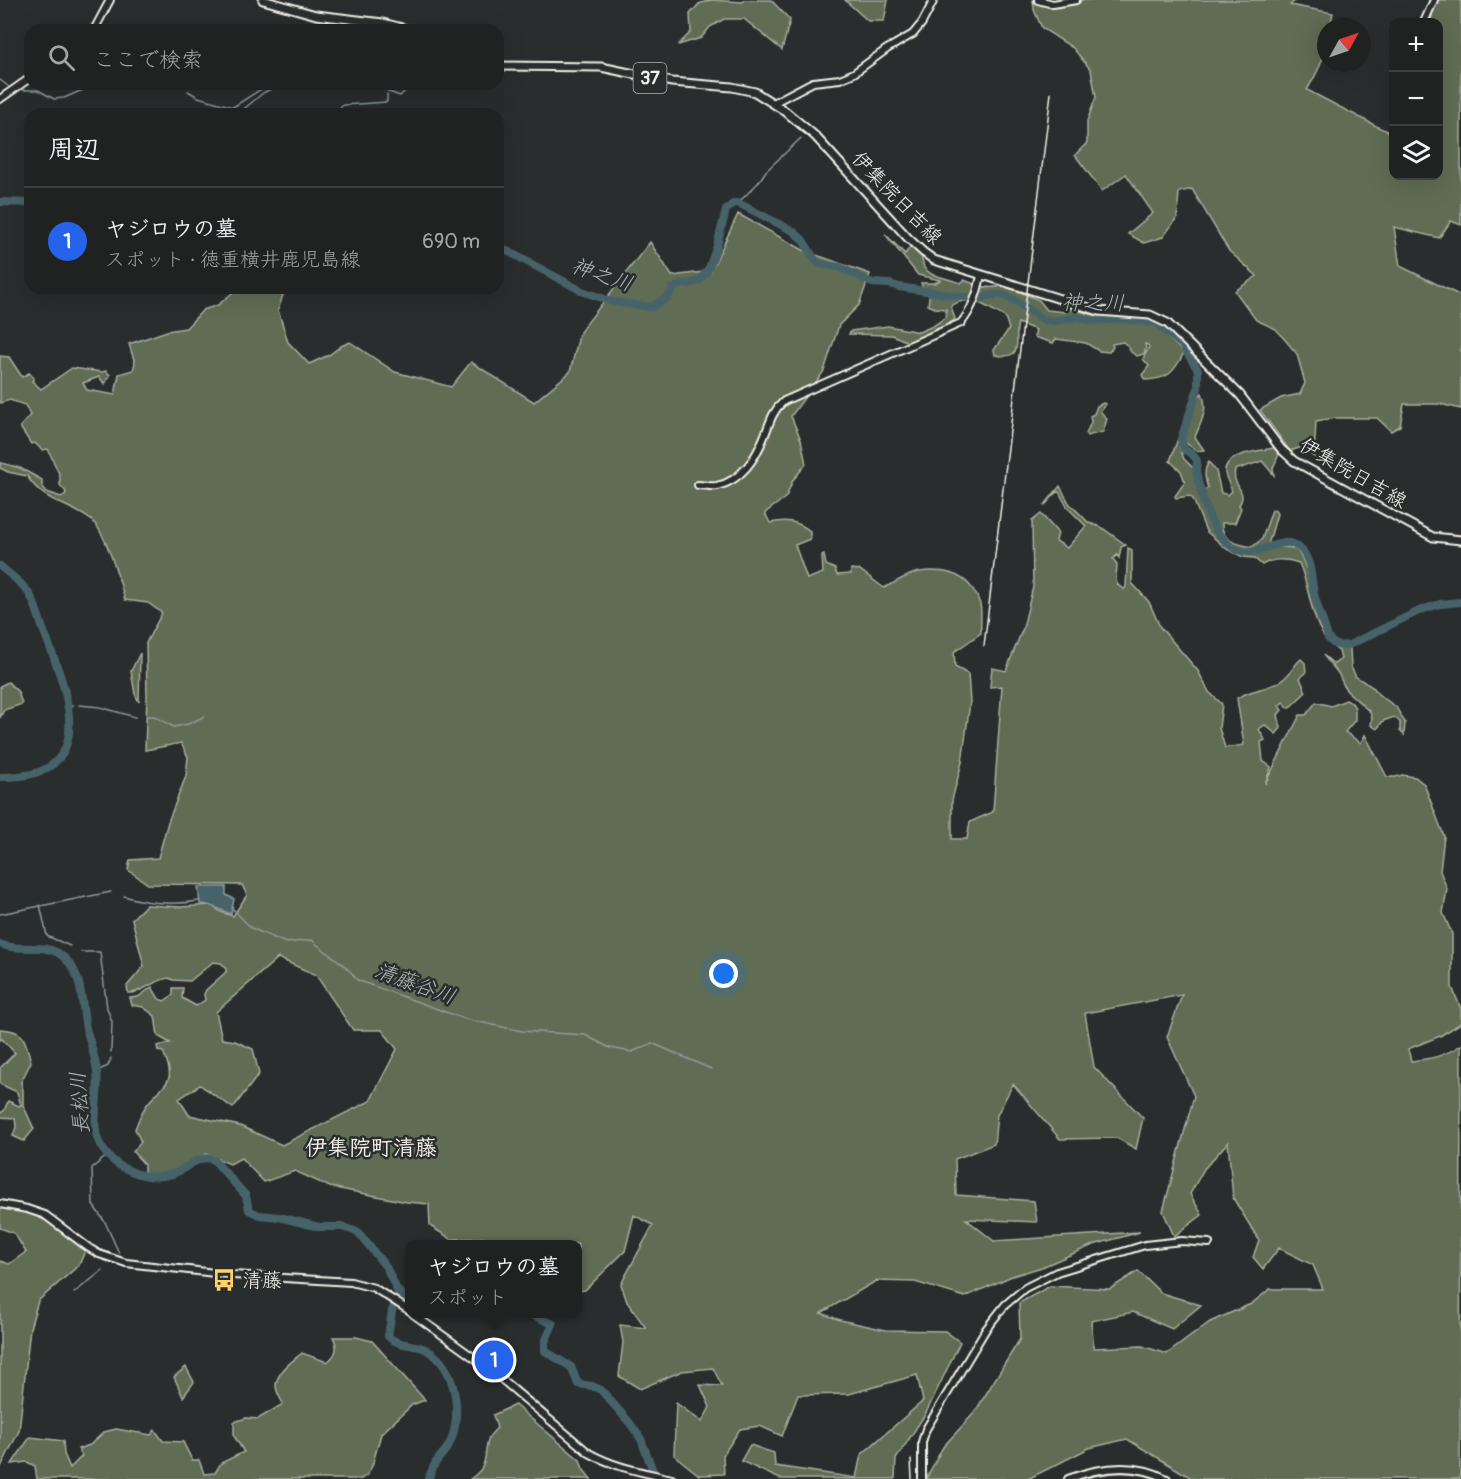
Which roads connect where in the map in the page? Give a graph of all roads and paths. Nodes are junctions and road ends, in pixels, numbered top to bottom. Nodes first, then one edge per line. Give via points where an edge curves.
1 (110, 0) edge
2 (263, 0) edge
3 (934, 0) edge
4 (1038, 0) edge
5 (1076, 0) edge
6 (1434, 0) edge
7 (1426, 18) edge
8 (97, 24) edge
9 (387, 24) edge
10 (504, 66) edge
11 (24, 82) edge
12 (0, 99) edge
13 (773, 103) junction
14 (981, 275) junction
15 (698, 485) dead end
16 (1461, 540) edge
17 (0, 1204) edge
18 (1209, 1243) dead end
19 (405, 1308) edge
20 (420, 1318) edge
21 (669, 1478) edge
22 (922, 1479) edge
23 (1068, 1479) edge
24 (1167, 1479) edge

1 - 8 street
2 - 9 main road via 316,15
3 - 13 street via 913,34 854,73 813,82
4 - 5 street via 1053,4
6 - 7 street
10 - 13 main road, 伊集院日吉線 / 37 via 601,67 672,82 744,88
11 - 12 street
13 - 14 main road, 伊集院日吉線 / 37 via 815,136 923,252 947,265
14 - 15 street via 974,301 961,323 784,401 775,410 756,455 744,470 717,486
14 - 16 main road, 伊集院日吉線 / 37 via 1099,310 1159,318 1173,327 1240,395 1294,461 1433,537
17 - 19 street via 45,1215 99,1254 126,1263 351,1282 374,1288
18 - 22 street via 1145,1245 1057,1272 1013,1297 986,1329 926,1429
20 - 21 street via 487,1367 589,1453 614,1465
23 - 24 street via 1116,1468 1140,1469

